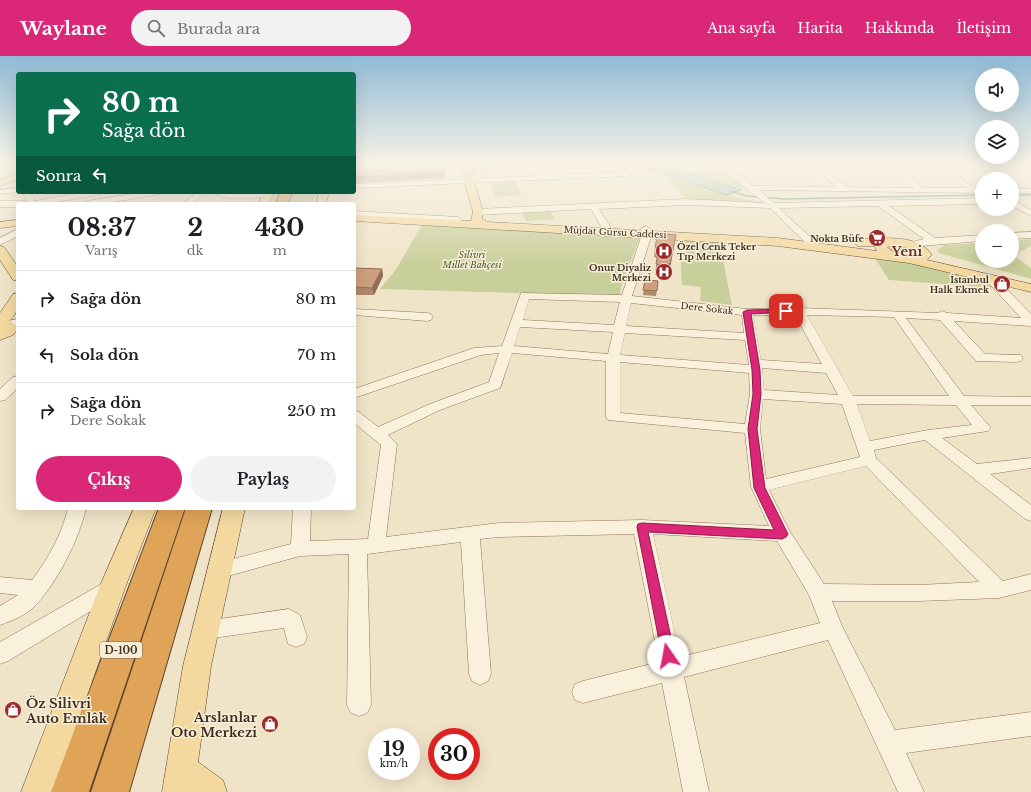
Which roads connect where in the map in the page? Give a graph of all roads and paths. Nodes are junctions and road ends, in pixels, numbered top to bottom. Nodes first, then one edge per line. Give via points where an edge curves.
1 (51, 198) edge
2 (61, 198) edge
3 (137, 198) edge
4 (264, 198) edge
5 (474, 198) edge
6 (765, 198) edge
7 (1028, 200) dead end
8 (975, 201) edge
9 (1019, 201) edge
10 (36, 202) edge
11 (38, 202) edge
12 (104, 202) edge
13 (253, 202) edge
14 (770, 203) junction
15 (0, 204) edge
16 (16, 204) edge
17 (881, 204) junction
18 (593, 206) junction
19 (1019, 206) edge
20 (477, 213) junction
21 (1031, 213) edge
22 (356, 214) edge
23 (356, 218) edge
24 (458, 220) dead end
25 (16, 223) edge
26 (0, 224) edge
27 (484, 224) junction
28 (606, 228) junction
29 (647, 232) junction
30 (11, 235) edge
31 (1031, 235) edge
32 (1019, 236) edge
33 (975, 238) edge
34 (933, 241) junction
35 (0, 242) edge
36 (810, 242) junction
37 (891, 242) junction
38 (917, 247) junction
39 (0, 250) edge
40 (903, 258) junction
41 (16, 274) edge
42 (989, 277) junction
43 (1031, 283) edge
44 (1031, 288) edge
45 (626, 299) junction
46 (799, 311) junction
47 (356, 312) edge
48 (747, 312) junction
49 (897, 314) junction
50 (942, 315) junction
51 (427, 317) dead end
52 (1031, 321) edge
53 (516, 322) junction
54 (619, 328) junction
55 (750, 337) junction
56 (507, 349) junction
57 (613, 358) junction
58 (1016, 358) dead end
59 (755, 367) junction
60 (831, 369) junction
61 (356, 393) edge
62 (757, 394) junction
63 (848, 400) junction
64 (960, 401) junction
65 (1031, 401) edge
66 (356, 417) edge
67 (752, 429) junction
68 (376, 434) junction
69 (928, 435) junction
70 (866, 454) junction
71 (1031, 462) edge
72 (973, 470) junction
73 (759, 488) junction
74 (77, 510) edge
75 (144, 510) edge
76 (171, 510) edge
77 (198, 510) edge
78 (211, 510) edge
79 (234, 510) edge
80 (302, 510) edge
81 (1030, 513) edge
82 (642, 527) junction
83 (470, 534) junction
84 (782, 534) junction
85 (367, 546) junction
86 (300, 549) junction
87 (221, 570) junction
88 (179, 574) junction
89 (1031, 582) edge
90 (0, 585) edge
91 (112, 588) junction
92 (37, 589) junction
93 (999, 590) junction
94 (818, 592) junction
95 (0, 616) edge
96 (833, 629) junction
97 (206, 630) junction
98 (296, 637) dead end
99 (0, 654) edge
100 (672, 670) junction
101 (480, 674) dead end
102 (583, 692) dead end
103 (359, 704) dead end
104 (1031, 724) edge
105 (889, 743) junction
106 (180, 780) edge
107 (32, 789) edge
108 (70, 792) edge
109 (110, 792) edge
110 (211, 792) edge
111 (696, 792) edge
112 (911, 792) edge

1 - 10 street
2 - 11 street
3 - 12 street
4 - 13 street
5 - 20 main road
6 - 14 street
7 - 9 street
8 - 17 street
14 - 17 street
14 - 18 street via 686,202
14 - 36 street
15 - 16 street
17 - 34 street
18 - 20 street
18 - 28 street
19 - 21 street
20 - 27 main road via 476,220
20 - 28 main road, Müjdat Gürsu Caddesi via 482,220 490,222
22 - 24 street
23 - 27 main road, Müjdat Gürsu Caddesi
25 - 26 main road
27 - 29 main road, Müjdat Gürsu Caddesi
28 - 29 main road, Müjdat Gürsu Caddesi
29 - 36 main road, Müjdat Gürsu Caddesi via 762,237
29 - 40 main road, Müjdat Gürsu Caddesi via 778,242
29 - 45 street
30 - 35 street
31 - 32 street
33 - 34 street
34 - 38 street via 920,242
36 - 37 main road, Müjdat Gürsu Caddesi
37 - 38 main road, Müjdat Gürsu Caddesi
37 - 40 main road via 882,245 881,250
38 - 40 main road via 926,255 924,257
38 - 43 main road, Müjdat Gürsu Caddesi via 939,258
39 - 41 main road
40 - 42 main road
42 - 44 main road
42 - 52 street
45 - 48 street, Dere Sokak
45 - 53 street, Dere Sokak via 525,295
45 - 54 street
46 - 48 street, Dere Sokak
46 - 49 street, Dere Sokak
46 - 60 street
47 - 51 street
48 - 55 street
49 - 50 street, Dere Sokak
49 - 64 street
50 - 52 street, Dere Sokak
50 - 58 street via 981,358
53 - 54 street
53 - 56 street, Dere Sokak
54 - 55 street
54 - 57 street
55 - 59 street
56 - 57 street
56 - 61 street via 479,351
56 - 68 street, Dere Sokak via 495,385 435,407
57 - 59 street
57 - 67 street via 613,417
59 - 60 street
59 - 62 street
60 - 63 street
62 - 63 street
62 - 67 street
63 - 64 street
63 - 70 street
64 - 65 street
64 - 69 street via 983,428
66 - 68 street
67 - 73 street
68 - 85 street via 389,444
69 - 70 street
69 - 72 street
70 - 73 street
70 - 93 street
71 - 72 street
72 - 81 street
73 - 84 street
74 - 92 street via 64,544
75 - 91 main road
76 - 108 highway, D-100
77 - 88 highway, D-100
78 - 88 highway
79 - 87 main road
80 - 86 street
82 - 83 street via 499,530
82 - 84 street
82 - 100 street
83 - 85 street
83 - 101 street
84 - 94 street
85 - 86 street
85 - 103 street
86 - 87 street
87 - 97 main road
88 - 109 highway, D-100
89 - 93 street
90 - 92 street
91 - 99 street
91 - 107 main road
92 - 95 street via 24,603
93 - 94 street via 919,593
94 - 96 street
96 - 100 street
96 - 105 street
97 - 98 street via 289,618 293,622
97 - 106 main road via 197,666
100 - 102 street
100 - 111 street
104 - 105 street
105 - 112 street
106 - 110 main road

